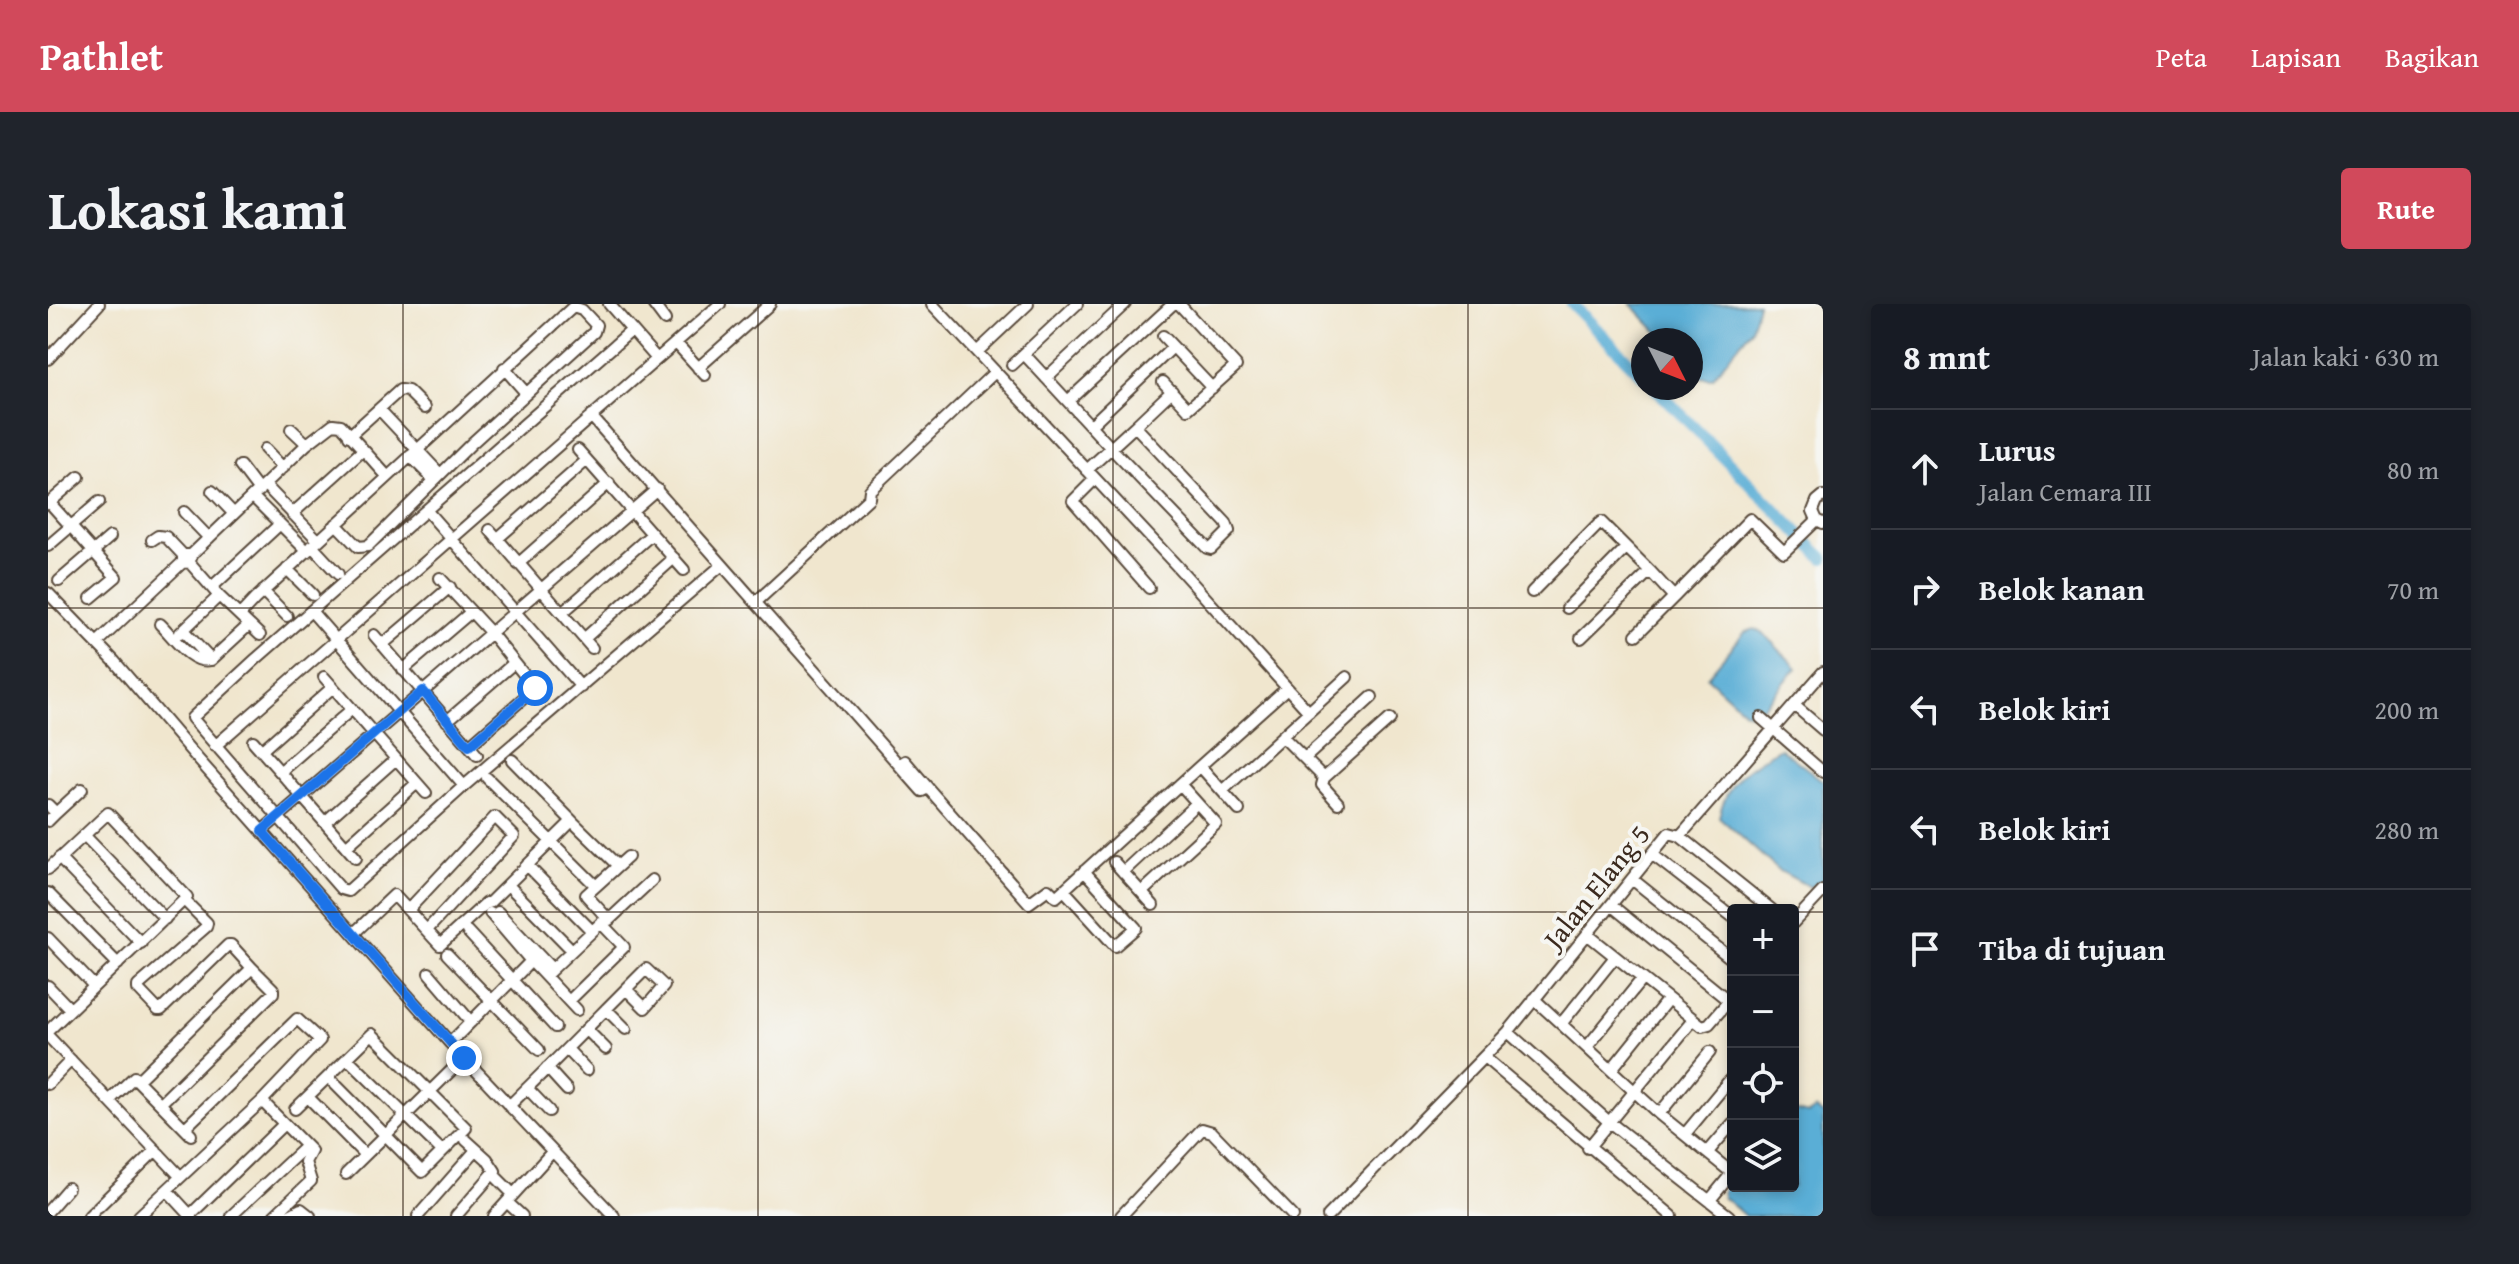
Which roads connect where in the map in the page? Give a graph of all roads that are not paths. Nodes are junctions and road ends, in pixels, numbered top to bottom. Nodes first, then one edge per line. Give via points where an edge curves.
1 (99, 304) edge
2 (609, 304) edge
3 (720, 304) edge
4 (770, 304) edge
5 (932, 304) edge
6 (1028, 304) edge
7 (1077, 304) edge
8 (1125, 304) edge
9 (1176, 304) edge
10 (658, 306) edge
11 (665, 320) dead end
12 (632, 330) junction
13 (1163, 336) dead end
14 (676, 343) junction
15 (1173, 347) junction
16 (977, 352) junction
17 (1024, 354) junction
18 (48, 359) edge
19 (657, 359) junction
20 (1012, 365) dead end
21 (504, 368) junction
22 (995, 372) junction
23 (1046, 378) junction
24 (1163, 382) dead end
25 (1212, 388) junction
26 (1172, 391) junction
27 (526, 393) junction
28 (1068, 401) junction
29 (425, 408) dead end
30 (379, 409) junction
31 (591, 416) junction
32 (1091, 425) junction
33 (1135, 426) junction
34 (291, 429) dead end
35 (349, 436) junction
36 (307, 444) junction
37 (1111, 448) junction
38 (265, 449) dead end
39 (578, 450) dead end
40 (362, 451) junction
41 (413, 453) junction
42 (587, 460) junction
43 (240, 466) dead end
44 (283, 468) junction
45 (1091, 474) junction
46 (387, 476) junction
47 (79, 477) dead end
48 (437, 477) junction
49 (609, 483) junction
50 (657, 489) junction
51 (212, 491) dead end
52 (259, 491) junction
53 (1823, 496) edge
54 (99, 502) dead end
55 (49, 503) edge
56 (632, 510) junction
57 (427, 511) junction
58 (184, 512) dead end
59 (234, 514) junction
60 (292, 514) junction
61 (280, 524) junction
62 (336, 524) junction
63 (1816, 524) edge
64 (70, 526) junction
65 (652, 534) junction
66 (110, 537) dead end
67 (209, 538) junction
68 (451, 538) junction
69 (152, 540) dead end
70 (48, 546) edge
71 (312, 546) junction
72 (1626, 548) junction
73 (93, 552) junction
74 (674, 558) junction
75 (187, 559) junction
76 (518, 564) junction
77 (722, 565) junction
78 (287, 569) junction
79 (684, 570) dead end
80 (1650, 571) junction
81 (338, 574) dead end
82 (440, 578) dead end
83 (59, 581) dead end
84 (450, 587) junction
85 (1149, 588) dead end
86 (541, 590) junction
87 (263, 591) junction
88 (215, 592) junction
89 (1532, 592) dead end
90 (48, 593) edge
91 (313, 595) dead end
92 (1674, 597) junction
93 (91, 598) dead end
94 (756, 602) junction
95 (1567, 608) dead end
96 (515, 611) junction
97 (312, 612) junction
98 (471, 612) junction
99 (562, 613) junction
100 (240, 615) junction
101 (287, 616) dead end
102 (160, 624) dead end
103 (249, 625) junction
104 (183, 630) junction
105 (490, 632) junction
106 (260, 635) dead end
107 (374, 635) dead end
108 (1636, 635) dead end
109 (174, 638) junction
110 (1581, 638) dead end
111 (335, 641) junction
112 (97, 643) junction
113 (382, 645) junction
114 (211, 660) junction
115 (514, 663) junction
116 (403, 670) junction
117 (1823, 672) edge
118 (324, 677) dead end
119 (1347, 677) dead end
120 (333, 687) junction
121 (581, 687) junction
122 (1287, 688) junction
123 (423, 691) junction
124 (1372, 697) dead end
125 (1794, 705) junction
126 (352, 709) junction
127 (399, 712) junction
128 (1309, 712) junction
129 (1761, 718) dead end
130 (1390, 719) dead end
131 (447, 721) junction
132 (1822, 726) edge
133 (1773, 729) junction
134 (375, 735) junction
135 (1282, 736) junction
136 (253, 741) dead end
137 (215, 746) junction
138 (261, 751) junction
139 (1305, 758) junction
140 (396, 759) junction
141 (512, 760) dead end
142 (1200, 766) junction
143 (281, 771) junction
144 (1823, 772) edge
145 (487, 778) dead end
146 (1324, 778) junction
147 (417, 783) junction
148 (1180, 784) junction
149 (464, 786) junction
150 (82, 789) dead end
151 (1222, 791) junction
152 (426, 793) dead end
153 (302, 796) junction
154 (1197, 803) junction
155 (1338, 803) dead end
156 (48, 805) edge
157 (1239, 810) dead end
158 (52, 817) edge
159 (278, 818) junction
160 (572, 821) junction
161 (325, 822) junction
162 (262, 831) junction
163 (84, 835) junction
164 (1680, 836) junction
165 (551, 841) junction
166 (346, 847) junction
167 (1653, 855) junction
168 (628, 857) dead end
169 (59, 858) junction
170 (356, 858) dead end
171 (614, 862) dead end
172 (1114, 862) dead end
173 (527, 865) junction
174 (48, 869) edge
175 (1084, 871) junction
176 (1123, 872) junction
177 (1632, 879) junction
178 (652, 880) dead end
179 (593, 883) dead end
180 (508, 885) junction
181 (1064, 890) junction
182 (1823, 891) edge
183 (1142, 892) junction
184 (48, 893) edge
185 (185, 901) junction
186 (1765, 904) edge
187 (1153, 905) dead end
188 (1611, 905) junction
189 (490, 908) junction
190 (408, 910) junction
191 (1727, 912) edge
192 (1799, 917) edge
193 (165, 919) junction
194 (605, 922) junction
195 (589, 928) dead end
196 (427, 930) junction
197 (467, 931) dead end
198 (354, 933) junction
199 (1587, 934) junction
200 (48, 938) edge
201 (141, 943) junction
202 (568, 946) dead end
203 (447, 954) dead end
204 (1727, 955) edge
205 (1615, 957) junction
206 (531, 961) junction
207 (118, 964) junction
208 (252, 968) junction
209 (547, 971) junction
210 (429, 973) dead end
211 (1642, 979) junction
212 (512, 981) junction
213 (48, 986) edge
214 (94, 986) junction
215 (626, 989) dead end
216 (1727, 995) edge
217 (1534, 999) junction
218 (1668, 999) junction
219 (569, 1001) junction
220 (491, 1002) junction
221 (1727, 1003) edge
222 (70, 1009) junction
223 (606, 1009) junction
224 (577, 1010) dead end
225 (1693, 1020) junction
226 (471, 1022) junction
227 (1561, 1024) junction
228 (555, 1027) dead end
229 (586, 1029) junction
230 (626, 1029) dead end
231 (1508, 1032) junction
232 (49, 1036) edge
233 (450, 1043) junction
234 (1587, 1047) junction
235 (567, 1049) junction
236 (606, 1049) dead end
237 (539, 1050) dead end
238 (1710, 1052) dead end
239 (1484, 1057) junction
240 (347, 1058) junction
241 (464, 1058) junction
242 (71, 1060) junction
243 (547, 1068) junction
244 (587, 1070) dead end
245 (1611, 1070) junction
246 (328, 1077) junction
247 (139, 1079) junction
248 (1727, 1083) edge
249 (48, 1084) edge
250 (527, 1088) junction
251 (567, 1090) dead end
252 (429, 1091) junction
253 (1635, 1092) junction
254 (308, 1097) junction
255 (110, 1100) junction
256 (262, 1101) junction
257 (161, 1103) junction
258 (509, 1106) junction
259 (295, 1109) dead end
260 (549, 1111) dead end
261 (1659, 1114) junction
262 (405, 1115) junction
263 (1608, 1121) junction
264 (284, 1124) junction
265 (1727, 1130) edge
266 (1685, 1134) junction
267 (385, 1135) junction
268 (466, 1140) dead end
269 (306, 1146) junction
270 (1588, 1148) junction
271 (156, 1150) junction
272 (476, 1150) junction
273 (442, 1151) junction
274 (1708, 1152) junction
275 (553, 1154) junction
276 (365, 1155) junction
277 (1727, 1168) edge
278 (346, 1174) dead end
279 (493, 1174) junction
280 (180, 1176) junction
281 (1727, 1178) edge
282 (68, 1188) dead end
283 (167, 1190) junction
284 (512, 1200) junction
285 (1710, 1200) junction
286 (48, 1211) edge
287 (94, 1211) edge
288 (142, 1215) edge
289 (190, 1216) edge
290 (231, 1216) edge
291 (274, 1216) edge
292 (288, 1216) edge
293 (310, 1216) edge
294 (418, 1216) edge
295 (456, 1216) edge
296 (497, 1216) edge
297 (522, 1216) edge
298 (614, 1216) edge
299 (1121, 1216) edge
300 (1293, 1216) edge
301 (1328, 1216) edge
302 (1672, 1216) edge
303 (1729, 1216) edge

1 - 18 street
2 - 12 street
3 - 14 street
4 - 14 street via 701,372
5 - 16 street
6 - 16 street
7 - 17 street
8 - 23 street
9 - 25 street via 1236,366
9 - 28 street
10 - 11 street
12 - 19 street
12 - 57 street
13 - 15 street
14 - 19 street
15 - 25 street
15 - 32 street
16 - 22 street
17 - 20 street
17 - 23 street
19 - 31 street
21 - 27 street
21 - 27 street via 573,307 592,320 594,332
21 - 41 street
22 - 45 street
22 - 94 street
23 - 28 street
24 - 26 street
25 - 26 street via 1188,409
26 - 33 street
27 - 48 street
28 - 32 street
29 - 30 street via 404,389
30 - 35 street
30 - 41 street
31 - 50 street
31 - 68 street
32 - 37 street
33 - 37 street
33 - 37 street via 1229,528 1213,548 1207,548
34 - 36 street
35 - 36 street via 333,424
35 - 40 street
36 - 44 street
37 - 45 street
38 - 44 street
39 - 42 street
40 - 46 street
40 - 60 street
41 - 46 street
41 - 48 street
42 - 49 street
42 - 76 street via 493,535
43 - 52 street
44 - 52 street
45 - 85 street via 1073,501
45 - 122 street
46 - 62 street
47 - 55 street
48 - 62 street via 368,546 358,547
49 - 56 street
49 - 76 street
50 - 56 street
50 - 77 street
51 - 59 street
52 - 59 street
52 - 60 street
52 - 61 street
53 - 63 street via 1813,511
54 - 64 street
55 - 64 street
56 - 65 street
56 - 86 street
57 - 68 street
57 - 97 street
58 - 67 street
59 - 67 street
60 - 71 street
61 - 71 street
61 - 88 street
62 - 71 street
63 - 92 street via 1784,552 1750,519
64 - 70 street
64 - 73 street
65 - 74 street
65 - 99 street
66 - 73 street
67 - 75 street
68 - 96 street
68 - 111 street
69 - 75 street via 166,537
71 - 78 street
71 - 81 street
72 - 80 street
72 - 89 street via 1601,522
72 - 95 street
73 - 83 street
73 - 93 street via 116,577
74 - 79 street
74 - 99 street via 588,643
75 - 88 street
75 - 112 street
76 - 86 street
77 - 94 street
77 - 121 street
78 - 87 street
78 - 91 street
80 - 92 street
80 - 110 street
82 - 84 street
84 - 98 street
84 - 113 street
86 - 96 street
86 - 99 street
87 - 100 street
87 - 101 street
88 - 100 street
88 - 104 street
90 - 112 street
92 - 108 street
94 - 181 street via 922,791 928,788 1029,903 1048,889 1056,897
96 - 105 street
96 - 121 street
97 - 111 street
97 - 137 street via 193,715
98 - 105 street
98 - 116 street
100 - 103 street
102 - 109 street
103 - 106 street
103 - 114 street
104 - 109 street
104 - 114 street
105 - 115 street
105 - 123 street
107 - 113 street
109 - 114 street via 193,658
111 - 127 street
111 - 137 street
112 - 162 street
113 - 116 street
115 - 131 street
115 - 131 street via 539,692 473,750
116 - 123 street
117 - 125 street
118 - 120 street
119 - 128 street
120 - 126 street
120 - 138 street
121 - 149 street
122 - 128 street
122 - 142 street
123 - 127 street
123 - 131 street
124 - 139 street
125 - 132 street
125 - 133 street
126 - 134 street
126 - 143 street
127 - 134 street
127 - 149 street
128 - 135 street
129 - 133 street
130 - 146 street
133 - 144 street
133 - 164 street
134 - 140 street
134 - 153 street
135 - 139 street
135 - 151 street
136 - 138 street
137 - 159 street
138 - 143 street
139 - 146 street
140 - 147 street
140 - 161 street
141 - 160 street
142 - 148 street
142 - 151 street
143 - 153 street
145 - 165 street
146 - 155 street via 1322,785
147 - 152 street
147 - 166 street
148 - 154 street
148 - 175 street
149 - 159 street via 348,891
150 - 158 street
151 - 157 street
153 - 159 street
153 - 161 street
154 - 176 street
154 - 183 street via 1216,824
156 - 158 street
159 - 162 street
160 - 165 street
160 - 171 street
161 - 166 street
162 - 198 street
163 - 169 street
163 - 185 street via 108,813 186,894
163 - 193 street
164 - 167 street, Jalan Elang 5 via 1669,833
164 - 186 street, Jalan Elang 5
165 - 173 street
165 - 179 street
166 - 170 street
167 - 177 street, Jalan Elang 5
167 - 191 street
168 - 194 street via 586,895
169 - 174 street
169 - 201 street
172 - 176 street
173 - 180 street
173 - 195 street
175 - 181 street
175 - 181 street via 1136,928 1115,946
176 - 183 street
177 - 188 street, Jalan Elang 5
177 - 204 street
178 - 194 street
180 - 189 street
180 - 202 street
182 - 192 street
183 - 187 street
184 - 207 street
185 - 193 street
185 - 208 street via 207,923 138,986 158,1010 228,945
188 - 199 street, Jalan Elang 5
188 - 216 street
189 - 196 street via 440,945
189 - 206 street
189 - 209 street
190 - 196 street
190 - 196 street via 495,817 514,836
190 - 198 street via 394,895
193 - 201 street
194 - 209 street
194 - 219 street via 624,947
197 - 212 street
198 - 233 street
199 - 205 street
199 - 217 street, Jalan Elang 5
200 - 214 street
201 - 207 street
203 - 220 street
205 - 211 street
205 - 227 street
206 - 209 street
206 - 212 street
207 - 214 street
208 - 247 street
208 - 257 street via 273,993
209 - 219 street
210 - 226 street
211 - 218 street
211 - 234 street
212 - 220 street
212 - 228 street
213 - 222 street
214 - 222 street
215 - 223 street
217 - 227 street
217 - 231 street, Jalan Elang 5
218 - 225 street
218 - 245 street
219 - 224 street
220 - 226 street
220 - 237 street
221 - 225 street via 1709,1024
222 - 232 street
223 - 229 street
223 - 230 street
225 - 253 street
226 - 233 street
227 - 234 street
229 - 235 street
229 - 236 street
231 - 239 street, Jalan Elang 5
231 - 263 street
232 - 242 street
233 - 241 street
234 - 245 street
235 - 243 street
235 - 244 street
238 - 261 street
239 - 270 street
239 - 301 street, Jalan Elang 5
240 - 246 street
240 - 252 street via 372,1034
240 - 262 street
241 - 252 street
241 - 258 street
242 - 249 street
242 - 255 street
243 - 250 street
243 - 251 street
245 - 253 street
246 - 254 street
246 - 267 street
247 - 255 street via 131,1078
247 - 257 street
248 - 266 street
250 - 258 street
250 - 260 street
252 - 262 street
252 - 273 street via 466,1128
253 - 261 street
253 - 263 street
254 - 259 street
254 - 276 street
255 - 271 street
256 - 257 street via 320,1042 299,1019 188,1132
256 - 264 street
256 - 280 street
258 - 275 street
261 - 266 street
262 - 267 street
262 - 273 street
263 - 270 street
263 - 285 street
264 - 269 street
264 - 289 street
265 - 274 street
266 - 274 street
267 - 273 street via 422,1172
267 - 276 street
268 - 272 street
269 - 290 street
269 - 291 street via 311,1151 305,1162 311,1181
270 - 302 street
271 - 280 street
271 - 287 street
272 - 279 street via 494,1168
272 - 294 street
274 - 277 street
275 - 284 street
275 - 298 street
276 - 278 street
279 - 284 street
279 - 295 street
280 - 283 street
281 - 285 street
282 - 286 street
283 - 288 street
283 - 289 street
284 - 296 street
284 - 297 street
285 - 303 street
292 - 293 street via 301,1209
299 - 300 street via 1202,1129 1212,1132

